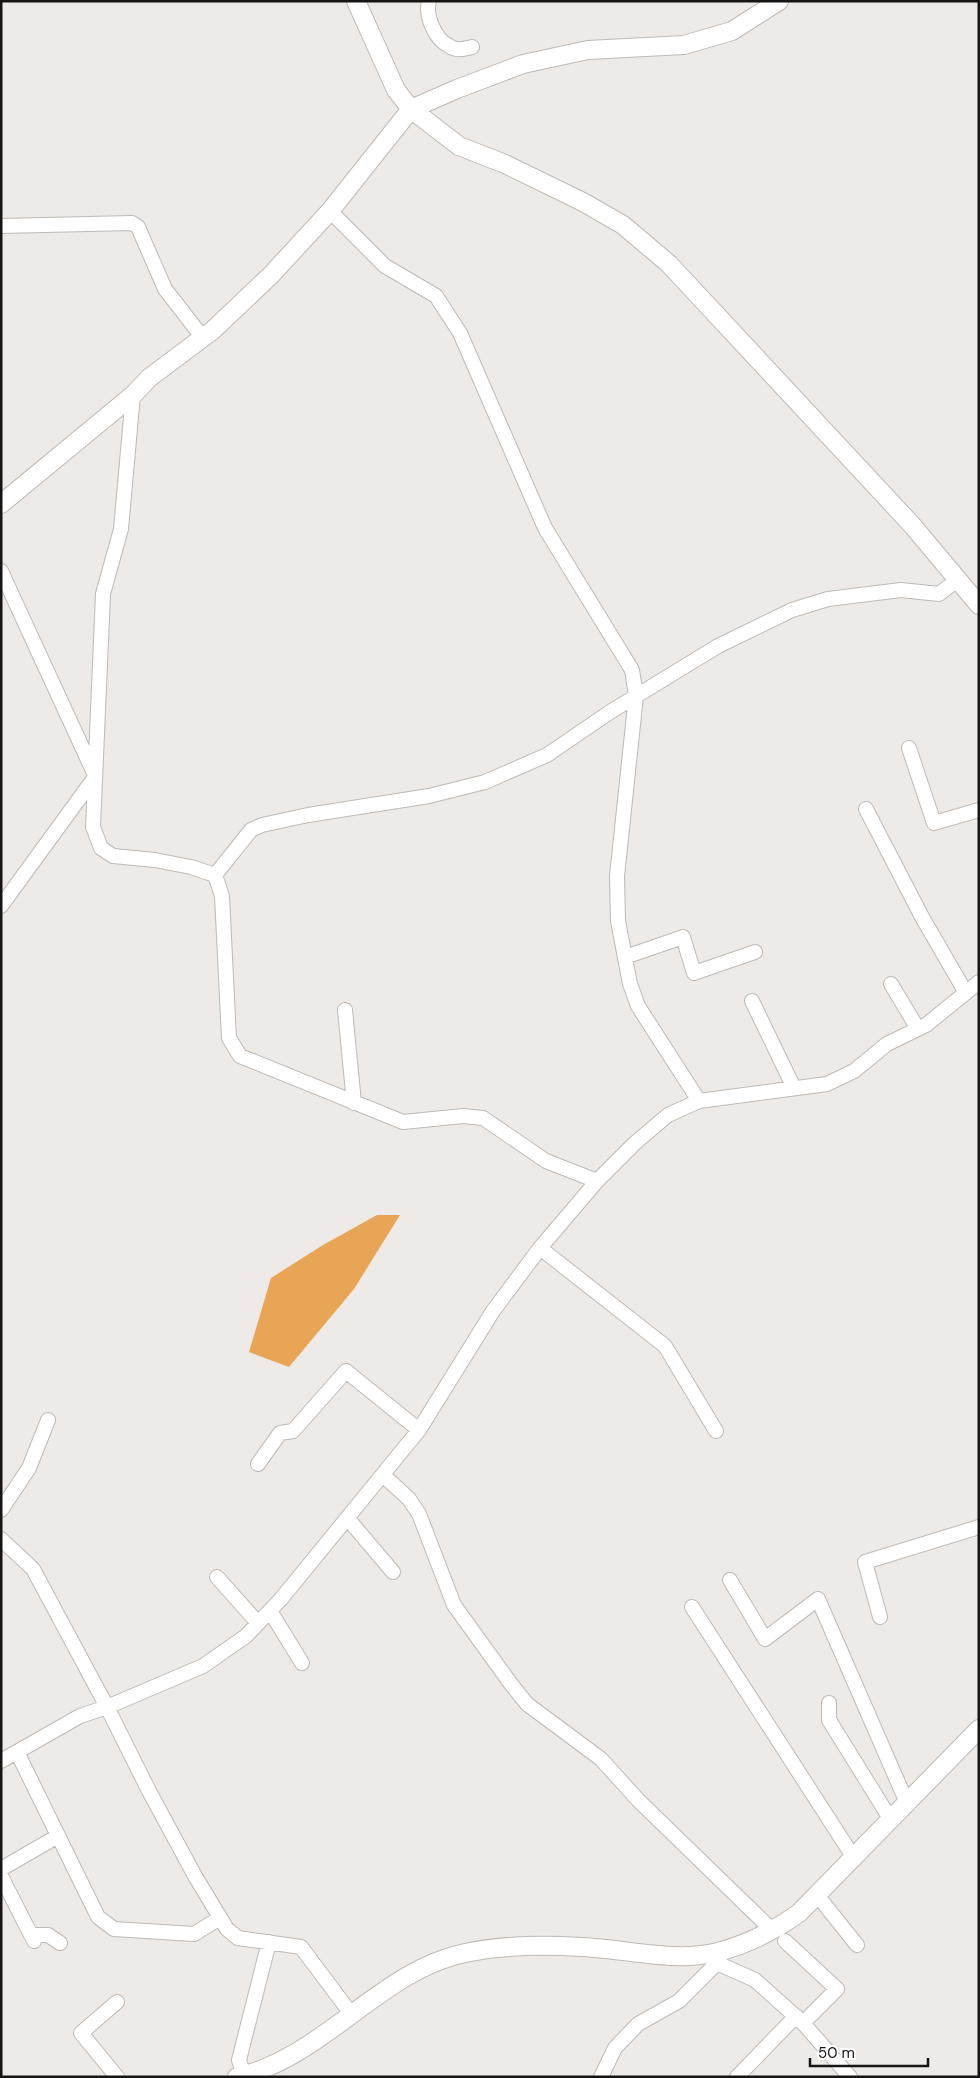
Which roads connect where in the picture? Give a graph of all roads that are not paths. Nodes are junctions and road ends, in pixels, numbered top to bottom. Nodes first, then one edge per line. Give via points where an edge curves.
1 (356, 1) edge
2 (429, 1) edge
3 (780, 1) edge
4 (472, 47) dead end
5 (411, 109) junction
6 (330, 211) junction
7 (1, 226) edge
8 (203, 338) junction
9 (133, 395) junction
10 (1, 504) edge
11 (1, 571) edge
12 (957, 580) junction
13 (979, 605) edge
14 (636, 696) junction
15 (909, 748) dead end
16 (96, 776) junction
17 (866, 809) dead end
18 (979, 810) edge
19 (215, 875) junction
20 (1, 906) edge
21 (755, 952) dead end
22 (625, 957) junction
23 (979, 982) edge
24 (891, 984) dead end
25 (966, 993) junction
26 (752, 1001) dead end
27 (345, 1010) dead end
28 (918, 1029) junction
29 (794, 1088) junction
30 (699, 1101) junction
31 (354, 1103) junction
32 (597, 1181) junction
33 (540, 1248) junction
34 (48, 1420) dead end
35 (419, 1430) junction
36 (716, 1431) dead end
37 (258, 1464) dead end
38 (383, 1475) junction
39 (1, 1510) edge
40 (348, 1519) junction
41 (979, 1527) edge
42 (1, 1539) edge
43 (393, 1572) dead end
44 (217, 1577) dead end
45 (730, 1580) dead end
46 (692, 1607) dead end
47 (270, 1611) junction
48 (880, 1616) dead end
49 (258, 1623) junction
50 (302, 1663) dead end
51 (829, 1703) dead end
52 (107, 1707) junction
53 (979, 1729) edge
54 (17, 1752) junction
55 (1, 1761) edge
56 (907, 1803) junction
57 (891, 1820) junction
58 (58, 1836) junction
59 (854, 1858) junction
60 (1, 1869) edge
61 (1, 1876) edge
62 (817, 1894) junction
63 (220, 1918) junction
64 (779, 1936) junction
65 (269, 1942) junction
66 (60, 1943) dead end
67 (857, 1946) dead end
68 (716, 1958) junction
69 (117, 2002) dead end
70 (352, 2015) junction
71 (799, 2019) junction
72 (241, 2076) edge
73 (117, 2077) edge
74 (601, 2077) edge
75 (737, 2077) edge
76 (850, 2077) edge

1 - 5 street via 396,90
2 - 4 street via 427,7 431,24 438,36 448,46
3 - 5 street via 732,31 684,45 588,50 523,64
5 - 6 street
5 - 12 street via 458,146 548,185 623,226 669,264 912,525
6 - 8 street via 271,276
6 - 14 street via 385,266 436,296 460,333 545,528 632,670
7 - 8 street via 132,223 138,227 165,289
8 - 9 street via 149,378
9 - 10 street
9 - 16 street via 121,529 103,594
11 - 16 street
12 - 13 street
12 - 14 street via 939,594 901,590 828,599 792,610 718,646
14 - 19 street via 547,755 485,782 429,796 262,825 251,830
14 - 22 street via 618,876 618,921
15 - 18 street via 934,823
16 - 19 street via 93,827 101,848 112,856 155,860
16 - 20 street
17 - 25 street
19 - 31 street via 222,896 229,1038 240,1056
21 - 22 street via 694,973 683,937
22 - 30 street via 638,1006
23 - 25 street
24 - 28 street
25 - 28 street
26 - 29 street
27 - 31 street
28 - 29 street via 887,1044 854,1071 827,1084
29 - 30 street
30 - 32 street via 668,1115
31 - 32 street via 403,1122 464,1116 483,1118 546,1161
32 - 33 street
33 - 35 street via 493,1311
33 - 36 street via 665,1346
34 - 39 street via 29,1468
35 - 37 street via 346,1371 293,1431 280,1433
35 - 38 street
38 - 40 street
38 - 64 street via 409,1499 419,1514 454,1605 527,1704 601,1759 638,1800
40 - 43 street
40 - 47 street
41 - 48 street via 865,1562
42 - 52 street via 33,1569
44 - 49 street
45 - 56 street via 765,1639 818,1599
46 - 59 street
47 - 49 street
47 - 50 street
49 - 52 street via 246,1636 203,1666
51 - 57 street via 829,1720
52 - 54 street via 80,1716
52 - 63 street via 149,1791
53 - 56 street
54 - 55 street
54 - 58 street
56 - 57 street
57 - 59 street
58 - 60 street
58 - 63 street via 98,1917 114,1929 194,1934
59 - 62 street
61 - 66 street via 32,1938 48,1935
62 - 64 street
62 - 67 street
63 - 65 street via 238,1938
64 - 68 street via 745,1944
64 - 71 street via 837,1989
65 - 70 street via 300,1947
65 - 72 street via 239,2060
68 - 70 street via 572,1947 505,1948 464,1953 401,1980
68 - 71 street via 755,1980
68 - 74 street via 679,2001 638,2024 615,2048
69 - 73 street via 81,2033
70 - 72 street via 271,2066
71 - 75 street
71 - 76 street

